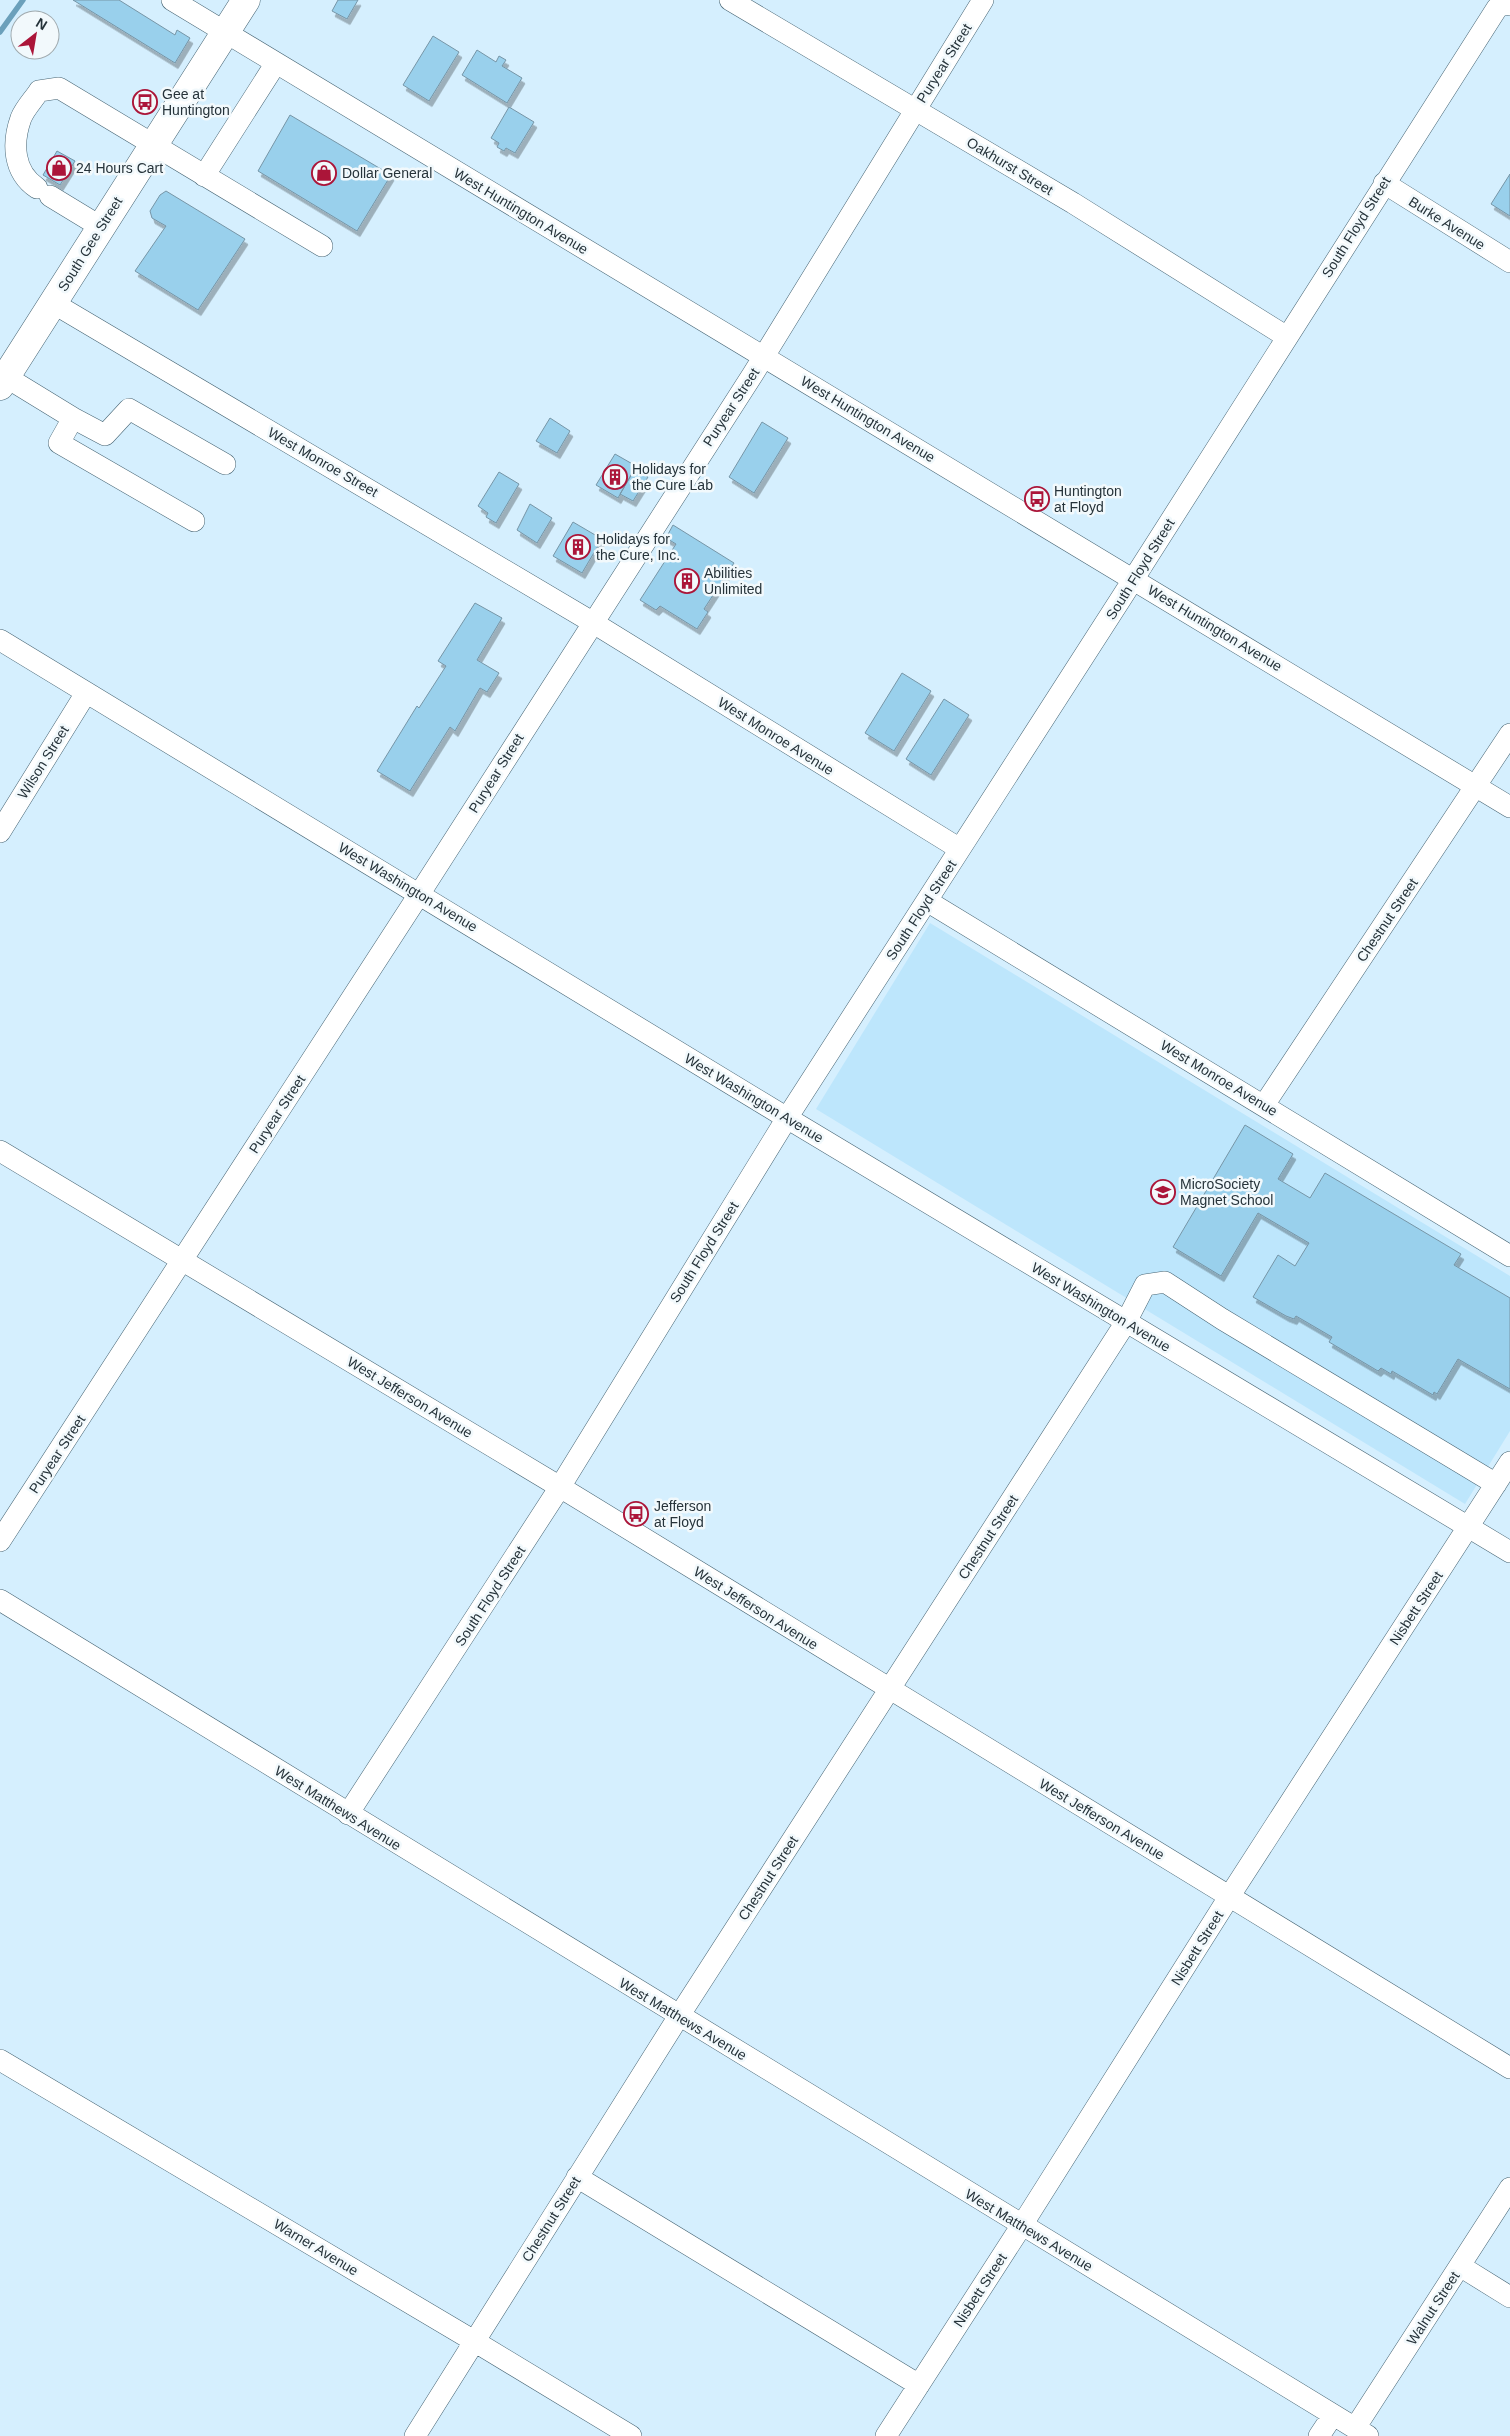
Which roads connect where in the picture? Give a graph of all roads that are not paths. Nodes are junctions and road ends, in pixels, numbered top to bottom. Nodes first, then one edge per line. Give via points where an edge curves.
1 (172, 0) edge
2 (246, 0) edge
3 (730, 0) edge
4 (983, 0) edge
5 (1503, 6) edge
6 (225, 33) junction
7 (276, 63) junction
8 (914, 110) junction
9 (152, 145) junction
10 (204, 176) junction
11 (1384, 183) junction
12 (101, 227) junction
13 (322, 246) dead end
14 (1510, 262) edge
15 (53, 303) junction
16 (1287, 337) junction
17 (763, 357) junction
18 (3, 382) edge
19 (73, 418) junction
20 (225, 464) dead end
21 (194, 521) dead end
22 (1134, 578) junction
23 (592, 622) junction
24 (0, 640) edge
25 (86, 692) junction
26 (1510, 734) edge
27 (1476, 786) junction
28 (1510, 806) edge
29 (0, 832) edge
30 (960, 849) junction
31 (420, 893) junction
32 (927, 901) junction
33 (1264, 1105) junction
34 (787, 1118) junction
35 (0, 1151) edge
36 (1510, 1256) edge
37 (183, 1261) junction
38 (1126, 1322) junction
39 (1510, 1462) edge
40 (1496, 1484) junction
41 (560, 1488) junction
42 (1468, 1527) junction
43 (0, 1541) edge
44 (1510, 1552) edge
45 (0, 1600) edge
46 (889, 1690) junction
47 (348, 1814) junction
48 (1229, 1896) junction
49 (679, 2016) junction
50 (0, 2060) edge
51 (1510, 2068) edge
52 (577, 2177) junction
53 (1510, 2188) edge
54 (1022, 2225) junction
55 (1460, 2266) junction
56 (1510, 2297) edge
57 (474, 2340) junction
58 (919, 2385) junction
59 (1333, 2415) junction
60 (1361, 2432) edge
61 (415, 2436) edge
62 (631, 2436) edge
63 (886, 2436) edge
64 (1319, 2436) edge

1 - 6 street, West Huntington Avenue
2 - 6 main road, South Gee Street
3 - 8 street, Oakhurst Street
4 - 8 street, Puryear Street
5 - 11 street, South Floyd Street
6 - 7 street, West Huntington Avenue
6 - 9 main road, South Gee Street
7 - 10 street
7 - 17 street, West Huntington Avenue
8 - 16 street, Oakhurst Street via 1073,203
8 - 17 street, Puryear Street
9 - 10 street
9 - 12 main road, South Gee Street
9 - 12 street via 59,88 39,91 22,117 15,156 28,182
10 - 13 street
11 - 14 street, Burke Avenue
11 - 16 street, South Floyd Street
12 - 15 main road, South Gee Street
15 - 18 main road, South Gee Street
15 - 23 street, West Monroe Street
16 - 22 street, South Floyd Street
17 - 22 street, West Huntington Avenue
17 - 23 street, Puryear Street
18 - 19 street
19 - 20 street via 104,435 129,409
19 - 21 street via 59,444
22 - 27 street, West Huntington Avenue
22 - 30 street, South Floyd Street
23 - 30 street, West Monroe Avenue
23 - 31 street, Puryear Street
24 - 25 street, West Washington Avenue
25 - 29 street, Wilson Street
25 - 31 street, West Washington Avenue
26 - 27 street, Chestnut Street
27 - 28 street, West Huntington Avenue
27 - 33 street, Chestnut Street
30 - 32 street, South Floyd Street
31 - 34 street, West Washington Avenue
31 - 37 street, Puryear Street
32 - 33 street, West Monroe Avenue
32 - 34 street, South Floyd Street
33 - 36 street, West Monroe Avenue
34 - 38 street, West Washington Avenue
34 - 41 street, South Floyd Street
35 - 37 street, West Jefferson Avenue
37 - 41 street, West Jefferson Avenue
37 - 43 street, Puryear Street
38 - 40 street, Chestnut Street via 1146,1285 1165,1282
38 - 42 street, West Washington Avenue
38 - 46 street, Chestnut Street
39 - 40 street, Nisbett Street
40 - 42 street, Nisbett Street
41 - 46 street, West Jefferson Avenue
41 - 47 street, South Floyd Street
42 - 44 street, West Washington Avenue
42 - 48 street, Nisbett Street
45 - 47 street, West Matthews Avenue
46 - 48 street, West Jefferson Avenue
46 - 49 street, Chestnut Street
47 - 49 street, West Matthews Avenue
48 - 51 street, West Jefferson Avenue
48 - 54 street, Nisbett Street
49 - 52 street, Chestnut Street
49 - 54 street, West Matthews Avenue
50 - 57 street, Warner Avenue
52 - 57 street, Chestnut Street
52 - 58 street
53 - 55 street, Walnut Street
54 - 58 street, Nisbett Street
54 - 59 street, West Matthews Avenue
55 - 56 street
55 - 60 street, Walnut Street
57 - 61 street, Chestnut Street
57 - 62 street, Warner Avenue
58 - 63 street, Nisbett Street
59 - 60 street, West Matthews Avenue
59 - 64 street

